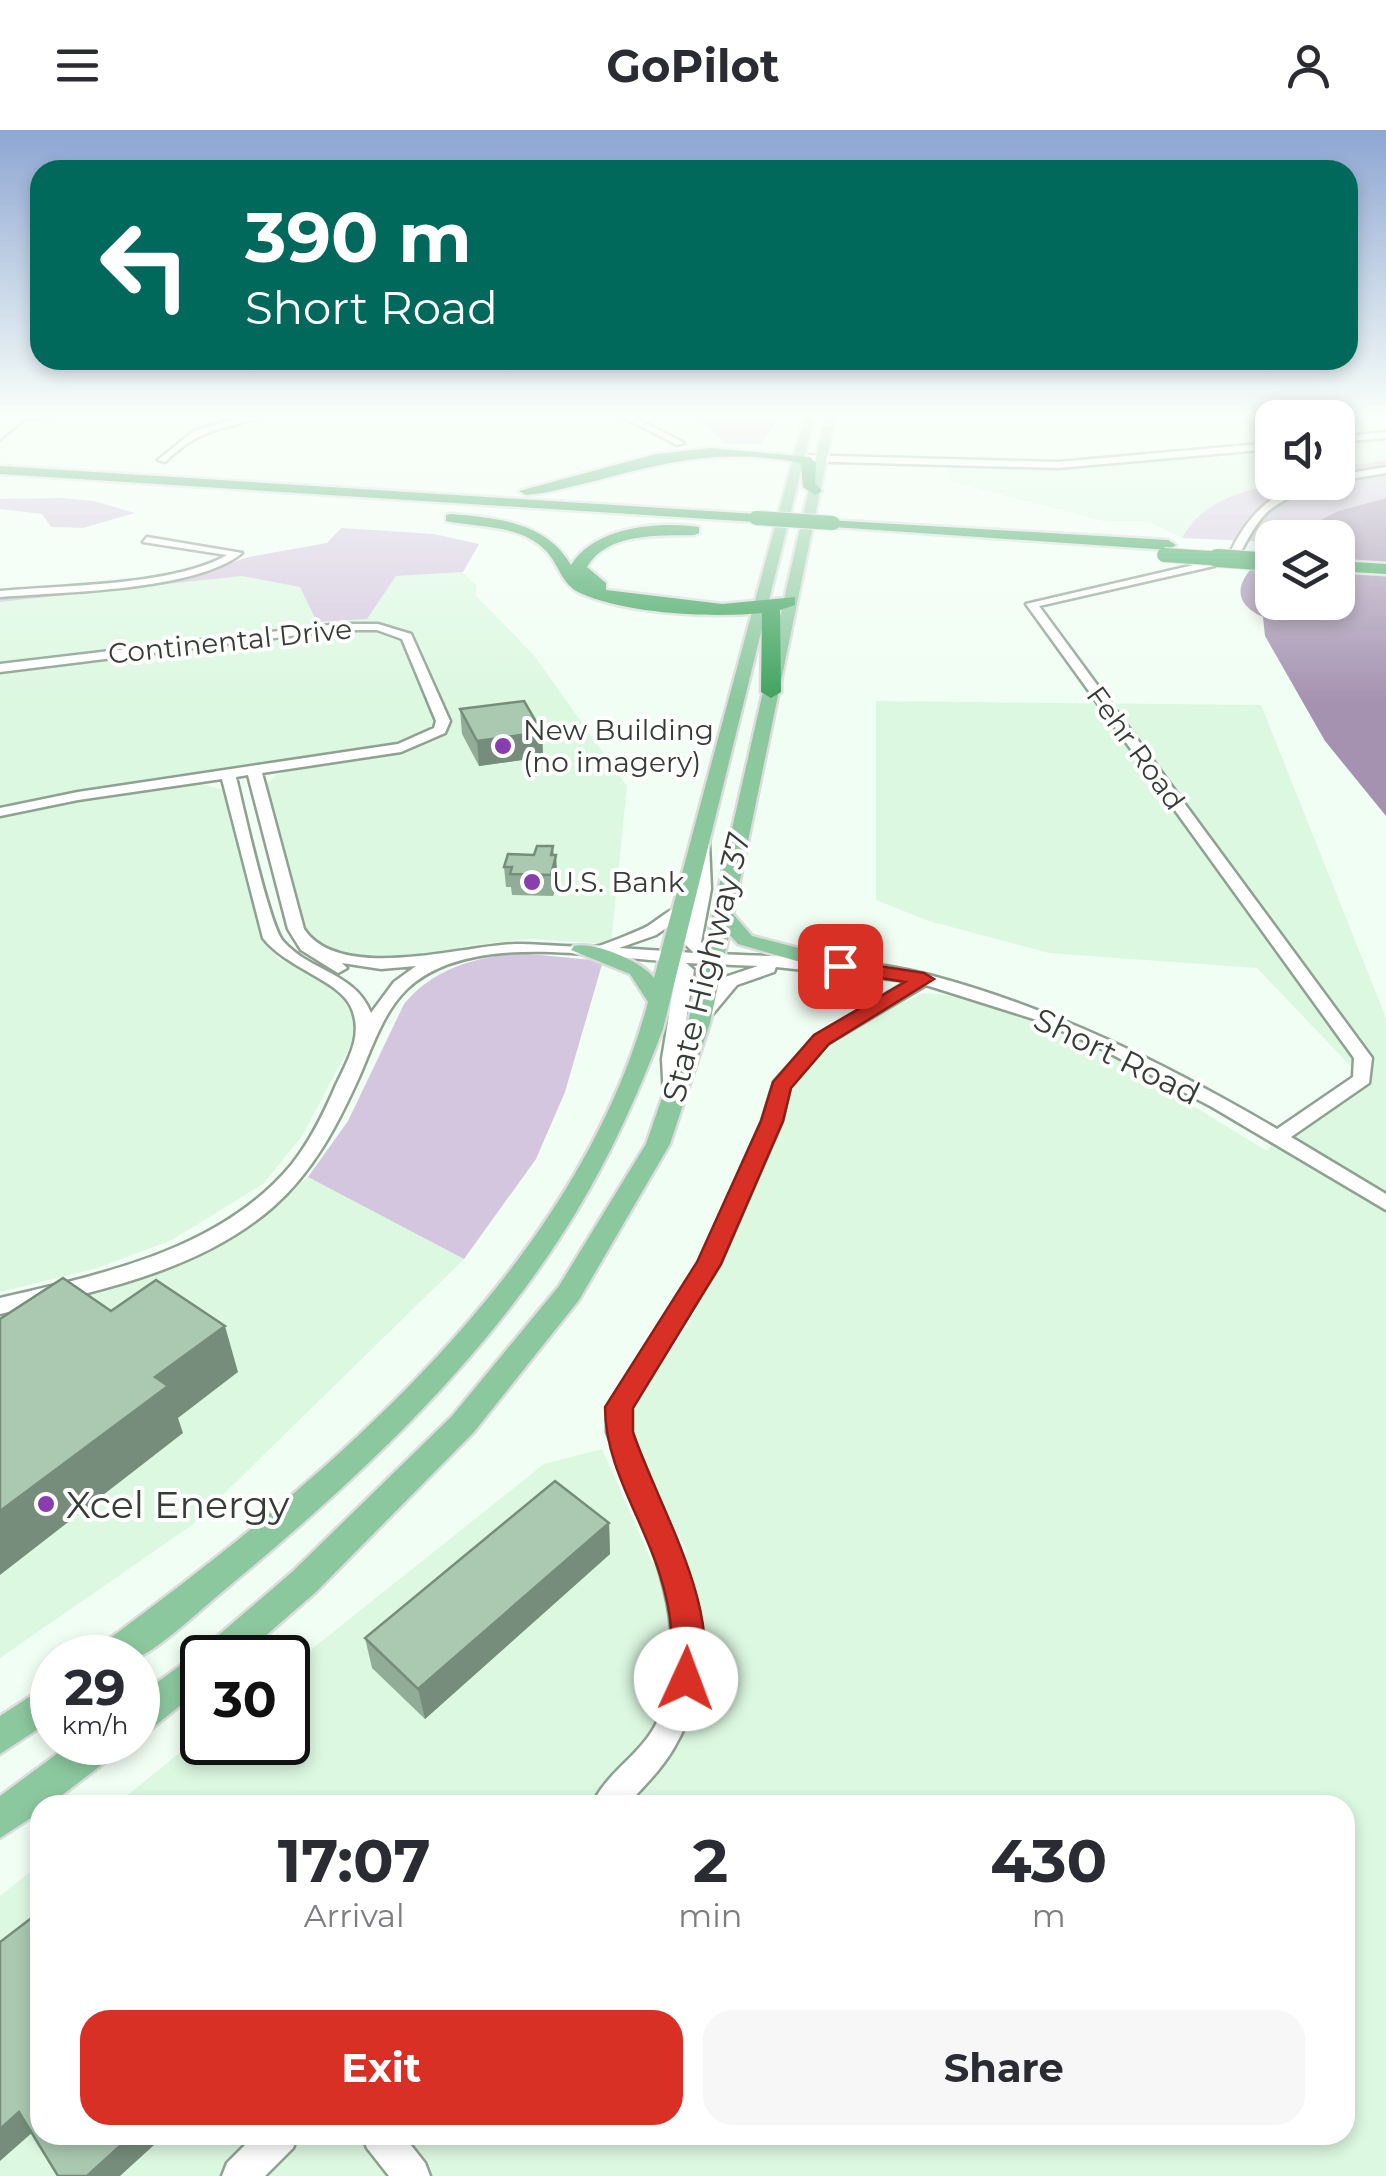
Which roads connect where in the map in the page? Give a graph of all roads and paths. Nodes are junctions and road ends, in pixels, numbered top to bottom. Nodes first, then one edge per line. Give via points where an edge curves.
1 (376, 509) edge
2 (533, 509) edge
3 (687, 509) edge
4 (788, 509) edge
5 (808, 509) edge
6 (1262, 509) edge
7 (751, 523) junction
8 (148, 540) dead end
9 (1166, 550) junction
10 (1255, 551) edge
11 (1355, 556) edge
12 (1386, 558) edge
13 (1255, 560) edge
14 (1355, 567) edge
15 (1386, 569) edge
16 (0, 594) edge
17 (768, 610) junction
18 (0, 668) edge
19 (771, 692) joint
20 (254, 770) junction
21 (228, 774) junction
22 (0, 812) edge
23 (700, 834) junction
24 (680, 911) junction
25 (722, 915) junction
26 (581, 950) junction
27 (463, 956) junction
28 (669, 957) junction
29 (310, 958) junction
30 (713, 960) junction
31 (801, 964) junction
32 (840, 966) junction
33 (924, 979) junction
34 (401, 984) junction
35 (658, 1001) junction
36 (700, 1018) junction
37 (366, 1047) junction
38 (674, 1099) junction
39 (1277, 1138) junction
40 (1386, 1203) edge
41 (0, 1306) edge
42 (139, 1635) edge
43 (241, 1635) edge
44 (180, 1684) edge
45 (160, 1700) edge
46 (30, 1715) edge
47 (0, 1737) edge
48 (72, 1765) edge
49 (32, 1795) edge
50 (615, 1795) edge
51 (30, 1797) edge
52 (0, 1819) edge
53 (270, 2145) edge
54 (388, 2145) edge
55 (240, 2176) edge
56 (412, 2176) edge

1 - 17 highway via 502,526 548,545 584,588 632,602
2 - 7 highway
3 - 7 highway
4 - 17 main road, State Highway 37
5 - 17 main road, State Highway 37
6 - 39 street, Fehr Road via 1250,517 1232,560 1032,604 1363,1058 1362,1079
7 - 9 highway
7 - 17 highway via 616,540 587,552 578,568 588,582 632,596
8 - 16 street via 237,553 190,572
9 - 10 highway
9 - 13 highway, bridge
11 - 12 highway
14 - 15 highway
17 - 19 highway
17 - 23 main road, State Highway 37
18 - 20 street, Continental Drive via 338,626 407,636 443,721 440,730 401,748
19 - 25 main road, State Highway 37
20 - 21 street
20 - 29 street via 296,929
21 - 22 street
21 - 29 street via 270,938
23 - 24 main road, State Highway 37
23 - 30 street via 702,889 692,943
24 - 26 street via 642,936
24 - 28 main road, State Highway 37
25 - 30 main road, State Highway 37
25 - 32 main road via 745,940
26 - 27 street via 516,947
26 - 28 street, Short Road
26 - 35 main road via 638,970
27 - 29 street via 380,964
27 - 34 street
28 - 30 street, Short Road
28 - 35 main road, State Highway 37
28 - 38 street via 685,970 671,1058
29 - 34 street
29 - 37 street via 360,1003
30 - 31 street, Short Road
30 - 36 main road, State Highway 37
31 - 32 street, Short Road
31 - 36 street via 736,978
32 - 33 street, Short Road
33 - 39 street, Short Road via 1068,1025
33 - 50 street via 822,1040 780,1086 772,1121 709,1264 619,1407 619,1432 676,1576 687,1629 686,1679 670,1728
34 - 37 street
35 - 42 main road, State Highway 37 via 642,1058 602,1147 490,1312 339,1469
36 - 38 main road, State Highway 37
37 - 41 street via 313,1148 257,1210 196,1249 113,1281
38 - 43 main road, State Highway 37 via 642,1174 527,1350 378,1512
39 - 40 street, Short Road
44 - 45 main road
46 - 47 main road
48 - 49 main road
51 - 52 main road
53 - 55 street
54 - 56 street

